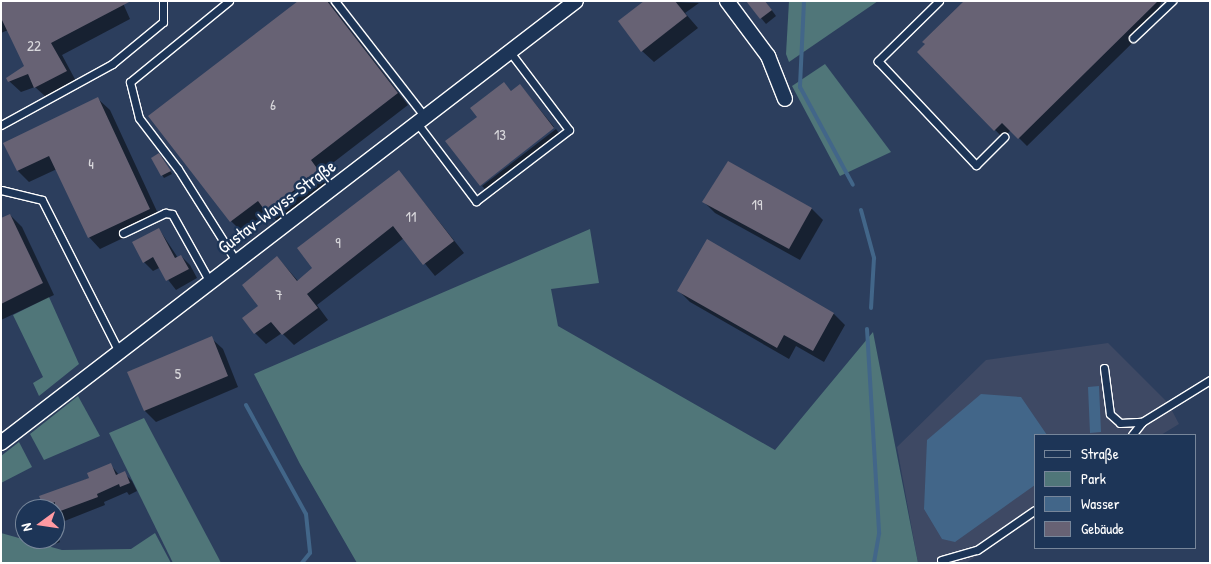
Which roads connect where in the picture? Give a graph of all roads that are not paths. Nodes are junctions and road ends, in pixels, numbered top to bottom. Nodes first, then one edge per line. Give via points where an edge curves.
1 (163, 1) edge
2 (229, 1) edge
3 (335, 1) edge
4 (576, 1) edge
5 (727, 1) edge
6 (939, 1) edge
7 (1172, 1) edge
8 (1133, 38) dead end
9 (510, 52) junction
10 (784, 99) dead end
11 (421, 120) junction
12 (1, 125) edge
13 (1004, 138) dead end
14 (1, 190) edge
15 (123, 234) dead end
16 (236, 261) junction
17 (210, 282) junction
18 (119, 352) junction
19 (1104, 368) dead end
20 (1210, 380) edge
21 (1142, 422) junction
22 (1133, 434) edge
23 (1, 443) edge
24 (1034, 511) edge
25 (941, 560) dead end

1 - 12 lane via 163,22 112,64
2 - 16 lane via 130,82 139,118 178,169
3 - 11 lane
4 - 9 street, Gustav-Wayss-Straße
5 - 10 street via 768,56
6 - 13 lane via 878,61 976,165
7 - 8 lane
9 - 11 street, Gustav-Wayss-Straße
9 - 11 lane via 569,130 476,201
11 - 16 street, Gustav-Wayss-Straße
14 - 18 lane via 42,200
15 - 17 lane via 165,213 172,214
16 - 17 street, Gustav-Wayss-Straße
17 - 18 street, Gustav-Wayss-Straße
18 - 23 street, Gustav-Wayss-Straße
19 - 21 lane via 1110,414 1120,423
20 - 21 lane
21 - 22 lane
24 - 25 lane via 977,550

